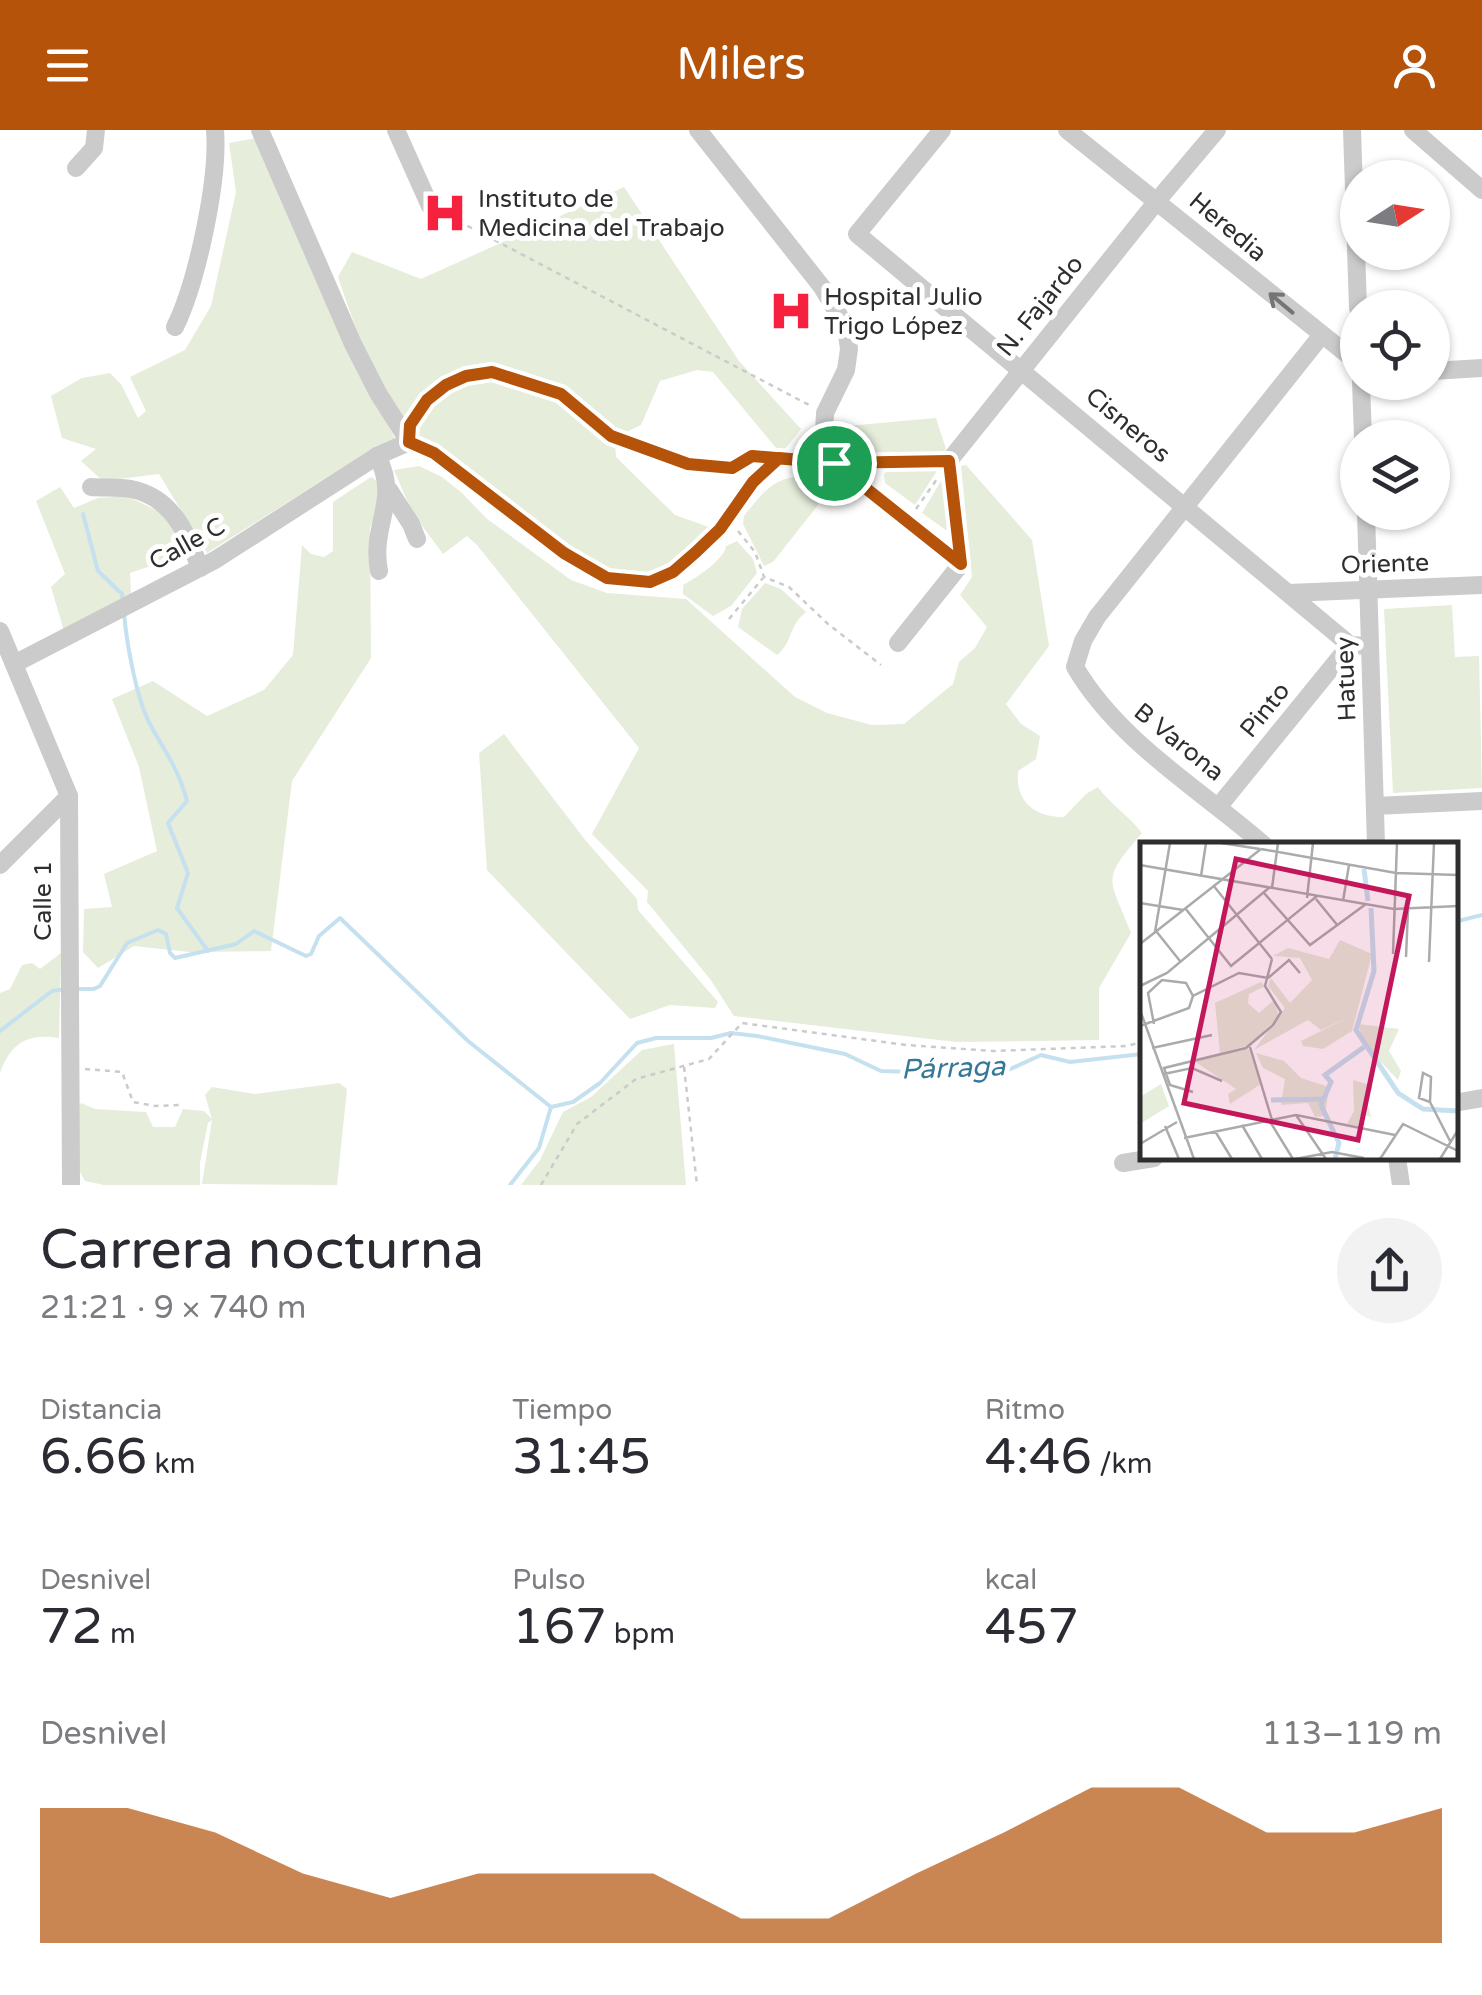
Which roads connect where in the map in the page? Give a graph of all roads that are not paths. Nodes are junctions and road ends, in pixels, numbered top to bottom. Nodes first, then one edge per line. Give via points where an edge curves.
1 (96, 130) edge
2 (216, 130) edge
3 (260, 130) edge
4 (396, 130) edge
5 (698, 130) edge
6 (942, 130) edge
7 (1067, 130) edge
8 (1217, 130) edge
9 (1352, 130) edge
10 (1413, 130) edge
11 (76, 168) dead end
12 (1482, 190) edge
13 (1156, 201) junction
14 (430, 206) road end
15 (1357, 290) edge
16 (175, 327) dead end
17 (1321, 336) junction
18 (1340, 350) edge
19 (1022, 368) junction
20 (1482, 368) edge
21 (1450, 370) edge
22 (409, 442) junction
23 (377, 456) junction
24 (949, 461) junction
25 (834, 463) junction
26 (91, 487) dead end
27 (390, 490) junction
28 (1186, 506) junction
29 (1367, 530) edge
30 (416, 539) dead end
31 (961, 564) junction
32 (200, 568) junction
33 (378, 571) dead end
34 (1482, 585) edge
35 (1369, 590) junction
36 (1289, 593) junction
37 (898, 643) dead end
38 (1360, 645) junction
39 (5, 649) edge
40 (69, 796) junction
41 (1482, 801) edge
42 (1219, 806) junction
43 (1374, 806) junction
44 (1261, 842) edge
45 (1376, 842) edge
46 (0, 865) edge
47 (1482, 1098) edge
48 (1457, 1102) edge
49 (1142, 1160) edge
50 (1397, 1160) edge
51 (1123, 1163) dead end
52 (70, 1185) edge
53 (1401, 1185) edge

1 - 11 street via 94,148
2 - 16 street via 190,297
3 - 22 street via 353,344
4 - 14 street
5 - 25 street via 822,287 846,328 846,370 825,414
6 - 19 street, Cisneros via 857,234
7 - 13 street, Heredia
8 - 13 street, N. Fajardo
9 - 15 street
10 - 12 street
17 -> 13 street, Heredia
13 - 19 street, N. Fajardo
17 - 18 street, Heredia
17 - 28 street
19 - 24 street, N. Fajardo
19 - 28 street, Cisneros
20 - 21 street
22 - 23 street, Calle C
22 - 25 street via 434,453 607,578 650,582 673,572 779,458
23 - 27 street
23 - 32 street, Calle C
24 - 25 street
24 - 31 street
25 - 31 street
26 - 32 street via 131,489 170,510
27 - 30 street
27 - 33 street via 377,531
28 - 36 street, Cisneros
28 - 42 street, B Varona via 1097,617 1075,667 1116,724
29 - 35 street, Hatuey
31 - 37 street
32 - 39 street, Calle C via 113,613
34 - 35 street, Oriente
35 - 36 street, Oriente
35 - 38 street, Hatuey
36 - 38 street, Cisneros
38 - 42 street, Pinto
38 - 43 street, Hatuey
39 - 40 street, Calle 1
40 - 46 street
40 - 52 street, Calle 1
41 - 43 street
42 - 44 street, B Varona
43 - 45 street, Hatuey
47 - 48 street
49 - 51 street
50 - 53 street

